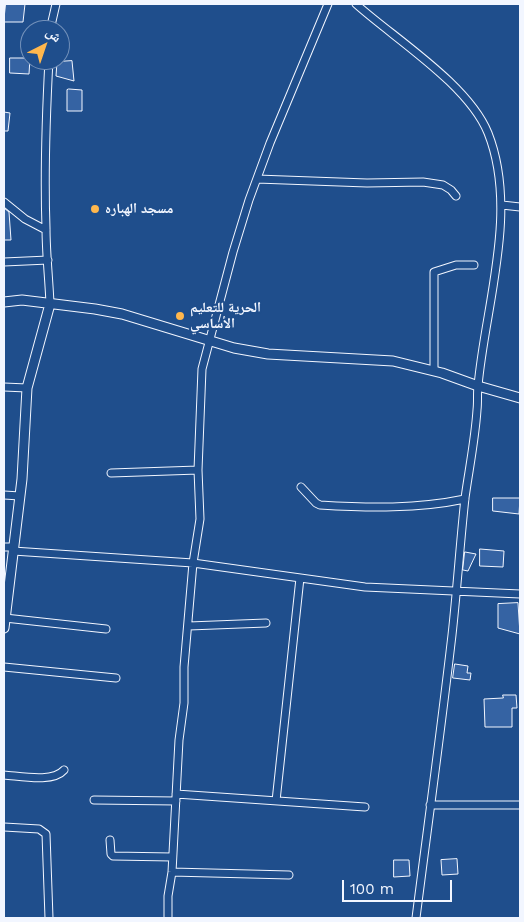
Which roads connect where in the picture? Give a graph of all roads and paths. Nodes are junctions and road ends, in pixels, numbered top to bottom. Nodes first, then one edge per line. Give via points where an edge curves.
1 (56, 4) edge
2 (328, 4) edge
3 (356, 4) edge
4 (52, 20) edge
5 (48, 70) edge
6 (257, 179) junction
7 (456, 196) dead end
8 (4, 202) edge
9 (502, 205) junction
10 (520, 207) edge
11 (46, 230) junction
12 (48, 260) junction
13 (4, 262) edge
14 (474, 266) dead end
15 (4, 302) edge
16 (50, 304) junction
17 (209, 341) junction
18 (434, 371) junction
19 (478, 386) junction
20 (4, 387) edge
21 (27, 388) junction
22 (520, 398) edge
23 (198, 470) junction
24 (111, 473) dead end
25 (301, 487) dead end
26 (4, 495) edge
27 (20, 496) junction
28 (465, 499) junction
29 (10, 548) edge
30 (194, 563) junction
31 (300, 578) junction
32 (456, 590) junction
33 (520, 594) edge
34 (5, 618) junction
35 (266, 623) dead end
36 (189, 626) junction
37 (4, 628) edge
38 (106, 629) dead end
39 (4, 668) edge
40 (116, 678) dead end
41 (64, 770) dead end
42 (4, 775) edge
43 (176, 798) junction
44 (94, 800) dead end
45 (276, 801) junction
46 (520, 805) edge
47 (430, 806) junction
48 (365, 807) dead end
49 (4, 827) edge
50 (110, 840) dead end
51 (172, 857) junction
52 (172, 872) junction
53 (289, 875) dead end
54 (49, 918) edge
55 (168, 918) edge
56 (416, 918) edge

1 - 4 street
2 - 6 street
3 - 9 street via 426,61 475,110 495,154
5 - 11 street
6 - 7 street via 367,184 435,183
6 - 17 street
8 - 11 street
9 - 10 street
9 - 19 street
11 - 12 street
12 - 13 street
12 - 16 street
14 - 18 street via 456,266 434,272
15 - 16 street via 22,300
16 - 17 street via 122,314
16 - 21 street
17 - 18 street via 268,354 393,361
17 - 23 street via 202,377
18 - 19 street
19 - 22 street
19 - 28 street
20 - 21 street
21 - 27 street
23 - 24 street
23 - 30 street via 200,519
25 - 28 street via 320,505 408,507
26 - 27 street
27 - 29 street
28 - 32 street
29 - 30 street
29 - 34 street
30 - 31 street
30 - 36 street
31 - 32 street via 365,587
31 - 45 street
32 - 33 street
32 - 47 street
34 - 37 street
34 - 38 street
35 - 36 street
36 - 43 street
39 - 40 street
41 - 42 street via 52,777
43 - 44 street
43 - 45 street
43 - 51 street
45 - 48 street
46 - 47 street
47 - 56 street
49 - 54 street via 39,829 46,834
50 - 51 street via 112,856
51 - 52 street
52 - 53 street
52 - 55 street

